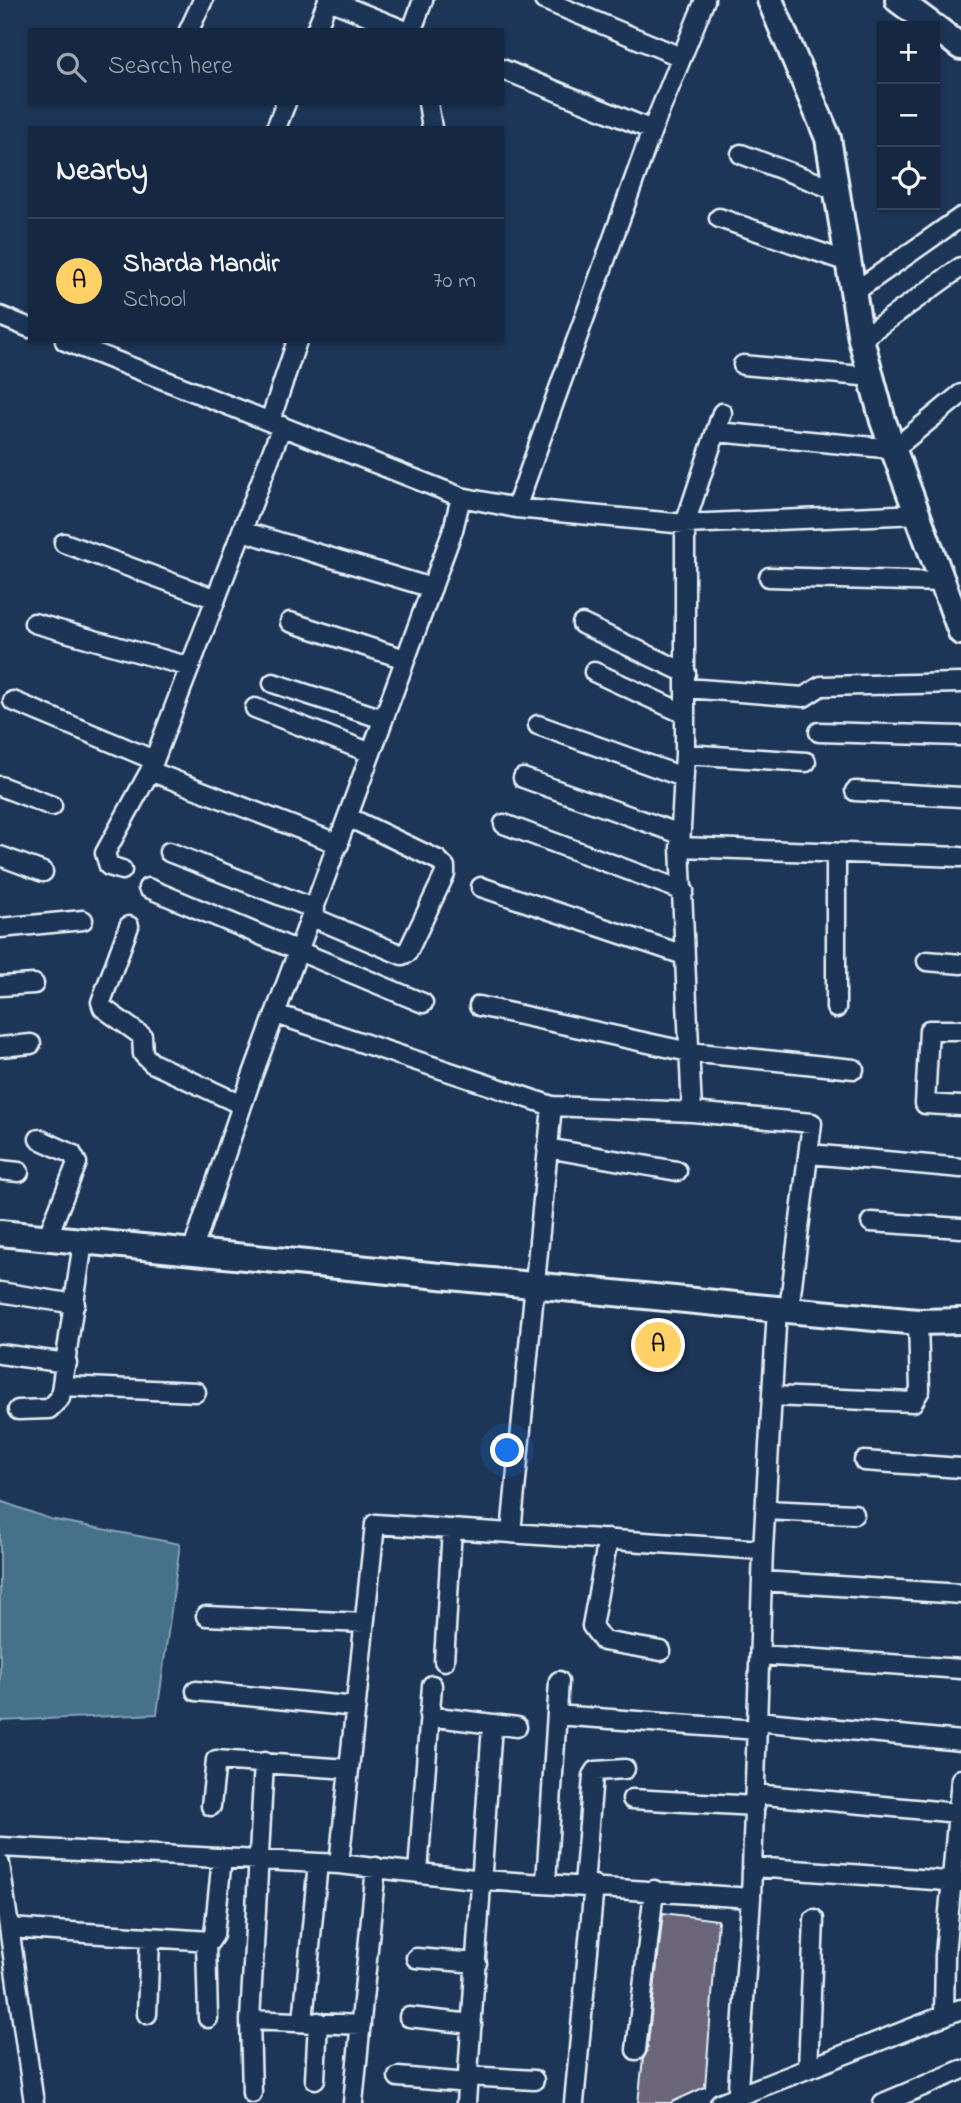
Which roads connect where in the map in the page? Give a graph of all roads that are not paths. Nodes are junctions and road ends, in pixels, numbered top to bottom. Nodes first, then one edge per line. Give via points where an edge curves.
1 (202, 0) edge
2 (329, 0) edge
3 (423, 0) edge
4 (544, 0) edge
5 (705, 0) edge
6 (769, 0) edge
7 (904, 2) edge
8 (927, 21) edge
9 (190, 28) edge
10 (317, 28) edge
11 (399, 28) edge
12 (413, 28) edge
13 (940, 31) edge
14 (961, 47) edge
15 (681, 57) junction
16 (504, 70) edge
17 (285, 105) edge
18 (428, 105) edge
19 (276, 126) edge
20 (432, 126) edge
21 (652, 130) junction
22 (741, 155) dead end
23 (836, 190) junction
24 (961, 217) edge
25 (719, 218) dead end
26 (848, 262) junction
27 (961, 267) edge
28 (853, 293) junction
29 (0, 316) edge
30 (28, 327) edge
31 (862, 339) junction
32 (70, 343) edge
33 (296, 343) edge
34 (743, 365) dead end
35 (872, 377) junction
36 (961, 394) edge
37 (722, 413) dead end
38 (276, 424) junction
39 (717, 432) junction
40 (894, 449) junction
41 (461, 497) junction
42 (516, 509) junction
43 (920, 514) junction
44 (685, 524) junction
45 (242, 531) junction
46 (64, 544) dead end
47 (769, 577) dead end
48 (942, 582) junction
49 (432, 588) junction
50 (216, 599) junction
51 (959, 621) edge
52 (290, 622) dead end
53 (34, 623) dead end
54 (582, 624) dead end
55 (405, 659) junction
56 (190, 667) junction
57 (594, 672) dead end
58 (686, 680) junction
59 (273, 683) dead end
60 (961, 683) edge
61 (13, 701) dead end
62 (255, 708) dead end
63 (685, 714) junction
64 (383, 719) junction
65 (538, 725) dead end
66 (819, 732) dead end
67 (961, 736) edge
68 (371, 753) junction
69 (685, 754) junction
70 (806, 762) dead end
71 (152, 766) junction
72 (683, 777) junction
73 (523, 778) dead end
74 (0, 786) edge
75 (855, 791) dead end
76 (961, 797) edge
77 (52, 806) dead end
78 (348, 817) junction
79 (504, 824) dead end
80 (680, 840) junction
81 (339, 844) junction
82 (169, 852) dead end
83 (836, 853) junction
84 (0, 856) edge
85 (961, 857) edge
86 (122, 870) dead end
87 (43, 872) dead end
88 (481, 887) dead end
89 (148, 888) dead end
90 (684, 891) junction
91 (313, 913) junction
92 (83, 920) dead end
93 (129, 926) dead end
94 (0, 928) edge
95 (299, 950) junction
96 (684, 955) junction
97 (928, 961) dead end
98 (961, 964) edge
99 (34, 984) dead end
100 (0, 986) edge
101 (423, 1003) dead end
102 (479, 1006) dead end
103 (836, 1008) dead end
104 (276, 1014) junction
105 (961, 1030) edge
106 (31, 1044) dead end
107 (0, 1047) edge
108 (689, 1052) junction
109 (854, 1069) dead end
110 (242, 1105) junction
111 (552, 1105) junction
112 (961, 1106) edge
113 (692, 1112) junction
114 (39, 1139) dead end
115 (547, 1148) junction
116 (810, 1154) junction
117 (961, 1168) edge
118 (0, 1170) edge
119 (19, 1171) dead end
120 (677, 1171) dead end
121 (872, 1222) dead end
122 (961, 1228) edge
123 (0, 1233) edge
124 (47, 1238) junction
125 (83, 1242) junction
126 (192, 1252) junction
127 (533, 1286) junction
128 (0, 1292) edge
129 (75, 1304) junction
130 (783, 1310) junction
131 (961, 1321) edge
132 (918, 1322) junction
133 (0, 1354) edge
134 (67, 1363) junction
135 (64, 1386) junction
136 (196, 1392) dead end
137 (772, 1396) junction
138 (18, 1409) dead end
139 (864, 1461) dead end
140 (961, 1468) edge
141 (765, 1510) junction
142 (853, 1514) dead end
143 (452, 1529) junction
144 (511, 1533) junction
145 (608, 1539) junction
146 (763, 1550) junction
147 (762, 1581) junction
148 (961, 1594) edge
149 (206, 1616) dead end
150 (364, 1623) junction
151 (660, 1651) dead end
152 (760, 1655) junction
153 (444, 1661) dead end
154 (961, 1669) edge
155 (559, 1681) dead end
156 (432, 1685) dead end
157 (196, 1691) dead end
158 (356, 1707) junction
159 (557, 1715) junction
160 (429, 1716) junction
161 (492, 1725) junction
162 (757, 1725) junction
163 (517, 1727) dead end
164 (961, 1741) edge
165 (264, 1762) junction
166 (349, 1769) junction
167 (625, 1769) dead end
168 (961, 1779) edge
169 (632, 1799) dead end
170 (755, 1800) junction
171 (211, 1805) dead end
172 (958, 1813) junction
173 (0, 1847) edge
174 (222, 1858) junction
175 (258, 1860) junction
176 (318, 1863) junction
177 (0, 1864) edge
178 (339, 1864) junction
179 (376, 1867) junction
180 (752, 1867) junction
181 (418, 1872) junction
182 (483, 1880) junction
183 (956, 1881) edge
184 (546, 1882) junction
185 (589, 1885) junction
186 (654, 1890) junction
187 (2, 1892) edge
188 (751, 1898) junction
189 (814, 1919) dead end
190 (7, 1935) edge
191 (150, 1938) junction
192 (206, 1942) junction
193 (416, 1958) dead end
194 (477, 1963) junction
195 (0, 1993) edge
196 (19, 1995) junction
197 (953, 2012) edge
198 (148, 2014) dead end
199 (409, 2017) dead end
200 (208, 2018) dead end
201 (250, 2020) junction
202 (310, 2022) junction
203 (472, 2024) junction
204 (361, 2025) junction
205 (636, 2050) dead end
206 (808, 2069) junction
207 (961, 2070) edge
208 (398, 2077) dead end
209 (315, 2079) dead end
210 (468, 2079) junction
211 (534, 2080) dead end
212 (252, 2093) dead end
213 (731, 2101) edge
214 (34, 2103) edge
215 (353, 2103) edge
216 (466, 2103) edge
217 (574, 2103) edge
218 (883, 2103) edge

1 - 9 street
2 - 10 street
2 - 11 street
3 - 12 street
4 - 15 street
5 - 15 street
6 - 23 main road via 828,138
7 - 8 main road
13 - 14 main road
15 - 21 street
16 - 21 street
17 - 19 street
18 - 20 street
21 - 42 street
22 - 23 street
23 - 26 main road
24 - 28 street
25 - 26 street
26 - 28 main road
27 - 31 street
28 - 31 main road
29 - 30 street
31 - 35 main road
32 - 38 street
33 - 38 street
34 - 35 street
35 - 40 main road
36 - 40 street
37 - 39 street
38 - 41 street
38 - 45 street
39 - 40 street
39 - 44 street
40 - 43 main road
41 - 42 street
41 - 49 street
42 - 44 street
43 - 44 street
43 - 48 main road
44 - 58 street
45 - 49 street
45 - 50 street
46 - 50 street
47 - 48 street
48 - 51 main road
49 - 55 street
50 - 56 street
52 - 55 street
53 - 56 street
54 - 58 street
55 - 64 street
56 - 71 street
57 - 63 street
58 - 60 street via 804,697 821,685
58 - 63 street
59 - 64 street
61 - 71 street
62 - 68 street
63 - 69 street
64 - 68 street
65 - 72 street
66 - 67 street
68 - 78 street
69 - 70 street
69 - 72 street
71 - 81 street
71 - 86 street via 105,853 109,866
72 - 80 street
73 - 80 street
74 - 77 street
75 - 76 street
78 - 81 street
78 - 91 street via 438,860 445,874 402,955
79 - 90 street
80 - 83 street
80 - 90 street
81 - 91 street
82 - 91 street
83 - 85 street
83 - 103 street
84 - 87 street
88 - 96 street
89 - 95 street
90 - 96 street
91 - 95 street
92 - 94 street
93 - 110 street via 101,1002 103,1008 142,1036 144,1054 152,1063
95 - 101 street
95 - 104 street
96 - 108 street
97 - 98 street
99 - 100 street
102 - 108 street
104 - 110 street
104 - 111 street
105 - 112 street via 929,1030 925,1104
106 - 107 street
108 - 109 street
108 - 113 street
110 - 126 street
111 - 113 street
111 - 115 street
113 - 116 street via 812,1124
114 - 124 street via 72,1154 77,1163
115 - 120 street
115 - 127 street
116 - 117 street
116 - 130 street
118 - 119 street
121 - 122 street
123 - 124 main road
124 - 125 main road
125 - 126 main road
125 - 129 street
126 - 127 main road
127 - 130 main road
127 - 144 street
128 - 129 street
129 - 134 street
130 - 132 main road
130 - 137 street
131 - 132 main road
132 - 137 street via 920,1390 913,1402
133 - 134 street
134 - 135 street
135 - 136 street
135 - 138 street via 55,1406
137 - 141 street
139 - 140 street
141 - 142 street
141 - 146 street
143 - 144 street
143 - 150 street via 375,1524
143 - 153 street
144 - 145 street
145 - 146 street
145 - 151 street via 592,1626 603,1641
146 - 147 street
147 - 148 street
147 - 152 street
149 - 150 street
150 - 158 street
152 - 154 street
152 - 162 street
155 - 159 street
156 - 160 street
157 - 158 street
158 - 166 street
159 - 162 street
159 - 184 street
160 - 161 street
160 - 181 street
161 - 163 street
161 - 182 street
162 - 164 street
162 - 170 street
165 - 166 street
165 - 171 street via 216,1760
165 - 175 street
166 - 178 street
167 - 185 street via 596,1771 593,1776
168 - 172 street
169 - 170 street
170 - 172 street
170 - 180 street
172 - 183 street
173 - 174 street
174 - 175 street
174 - 192 street via 214,1935
175 - 176 street
175 - 201 street
176 - 178 street
176 - 202 street
177 - 187 street
178 - 179 street
179 - 181 street
179 - 204 street
180 - 183 street
180 - 188 street
181 - 182 street
182 - 184 street
182 - 194 street
183 - 197 street via 945,1955
184 - 185 street
185 - 186 street
185 - 217 street
186 - 188 street
186 - 205 street
187 - 190 street
188 - 213 street
189 - 206 street
190 - 191 street
190 - 196 street
191 - 192 street
191 - 198 street
192 - 200 street
193 - 194 street
194 - 203 street
195 - 196 street
196 - 214 street
197 - 206 street
199 - 203 street
201 - 202 street
201 - 212 street
202 - 204 street
202 - 209 street
203 - 210 street
204 - 215 street
206 - 213 street
207 - 218 street
208 - 210 street
210 - 211 street
210 - 216 street

